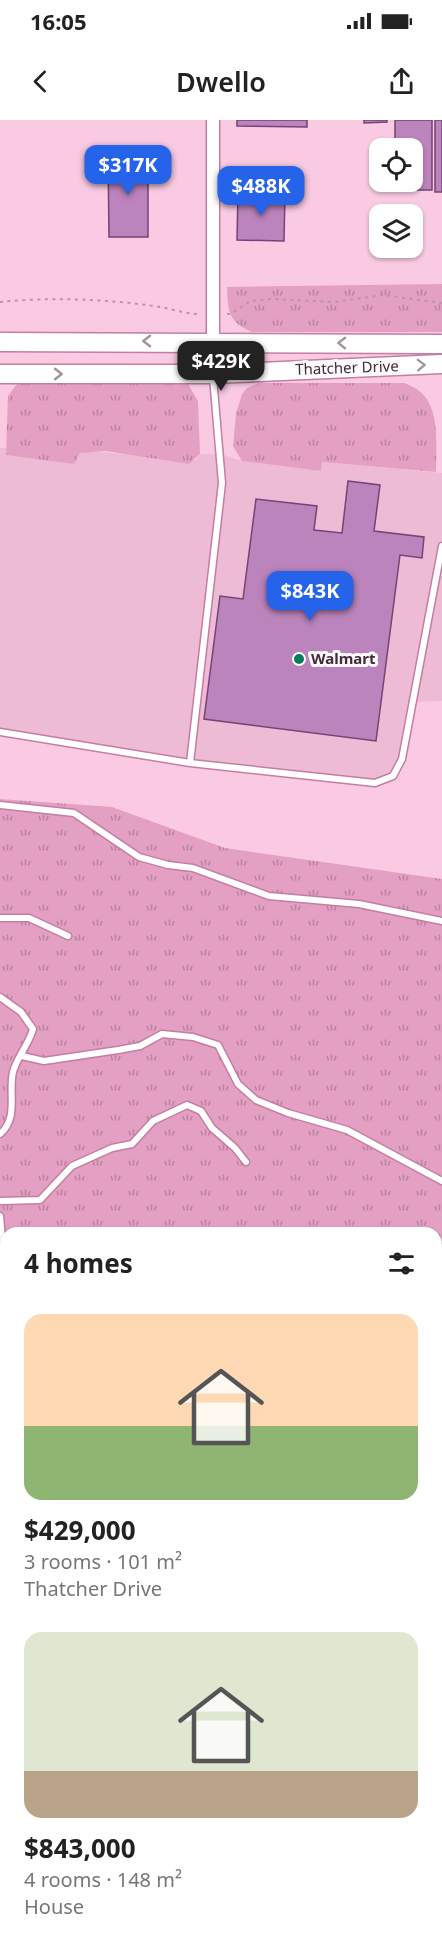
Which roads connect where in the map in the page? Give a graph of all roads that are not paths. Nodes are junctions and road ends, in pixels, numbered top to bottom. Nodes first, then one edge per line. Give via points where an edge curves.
1 (213, 120) edge
2 (213, 341) junction
3 (0, 342) edge
4 (442, 344) edge
5 (442, 364) edge
6 (0, 374) edge
7 (213, 374) junction
8 (442, 546) edge
9 (0, 732) edge
10 (190, 763) junction
11 (0, 805) edge
12 (0, 918) edge
13 (442, 921) edge
14 (68, 936) dead end
15 (0, 997) edge
16 (22, 1056) junction
17 (0, 1134) edge
18 (246, 1162) dead end
19 (442, 1181) edge
20 (1, 1201) edge
21 (0, 1214) edge

1 - 2 street
2 -> 3 main road, Thatcher Drive
4 -> 2 main road, Thatcher Drive
2 - 7 street
7 -> 5 main road, Thatcher Drive
6 -> 7 main road, Thatcher Drive
7 - 10 lane via 222,483
8 - 10 lane via 402,759 393,776 375,783
9 - 10 lane
11 - 13 lane via 74,813 139,856 194,868 269,896 359,904
12 - 14 lane via 29,918
15 - 16 lane via 21,1012 33,1029
16 - 17 lane via 14,1071 8,1127
16 - 19 lane via 44,1061 140,1046 162,1034 193,1037 218,1045 238,1084 256,1100 346,1130
18 - 20 lane via 201,1111 187,1105 153,1121 132,1144 112,1148 72,1166 40,1200
20 - 21 lane

